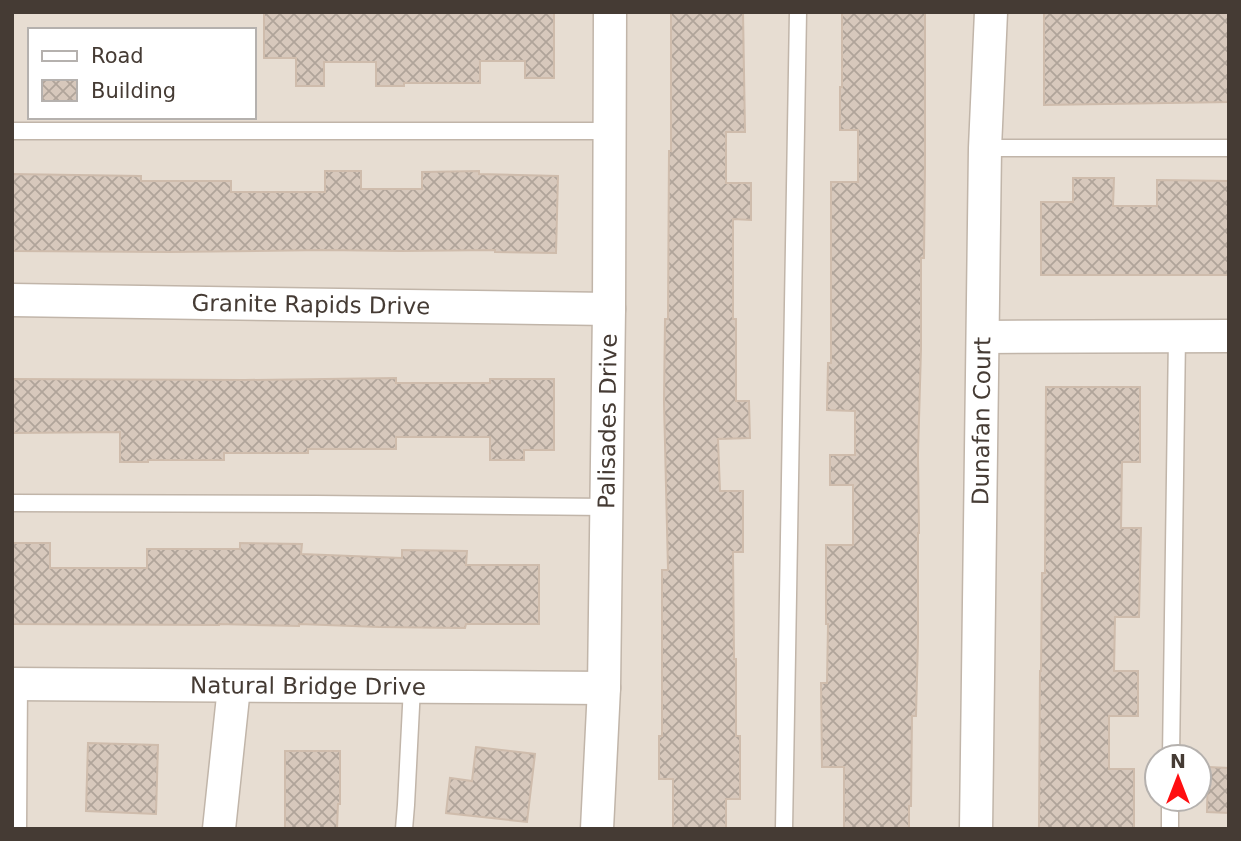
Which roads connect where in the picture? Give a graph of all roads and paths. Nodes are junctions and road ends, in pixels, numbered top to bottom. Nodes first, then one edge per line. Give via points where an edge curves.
1 (610, 12) edge
2 (798, 12) edge
3 (991, 12) edge
4 (12, 131) edge
5 (610, 131) junction
6 (985, 148) junction
7 (1229, 148) edge
8 (12, 300) edge
9 (609, 309) junction
10 (1177, 336) junction
11 (1229, 336) edge
12 (983, 337) junction
13 (12, 503) edge
14 (607, 507) junction
15 (15, 684) edge
16 (234, 687) junction
17 (412, 687) junction
18 (604, 688) junction
19 (1171, 743) edge
20 (18, 829) edge
21 (219, 829) edge
22 (404, 829) edge
23 (597, 829) edge
24 (784, 829) edge
25 (976, 829) edge

1 - 5 street, Palisades Drive
2 - 24 lane
3 - 6 street, Dunafan Court
4 - 5 lane
5 - 9 street, Palisades Drive
6 - 7 lane
6 - 12 street, Dunafan Court
8 - 9 street, Granite Rapids Drive
9 - 14 street, Palisades Drive
10 - 11 street
10 - 12 street
10 - 19 lane
12 - 25 street, Dunafan Court
13 - 14 lane
14 - 18 street, Palisades Drive
15 - 16 street, Natural Bridge Drive
15 - 20 lane
16 - 17 street, Natural Bridge Drive
16 - 21 street
17 - 18 street, Natural Bridge Drive
17 - 22 lane
18 - 23 street, Palisades Drive

